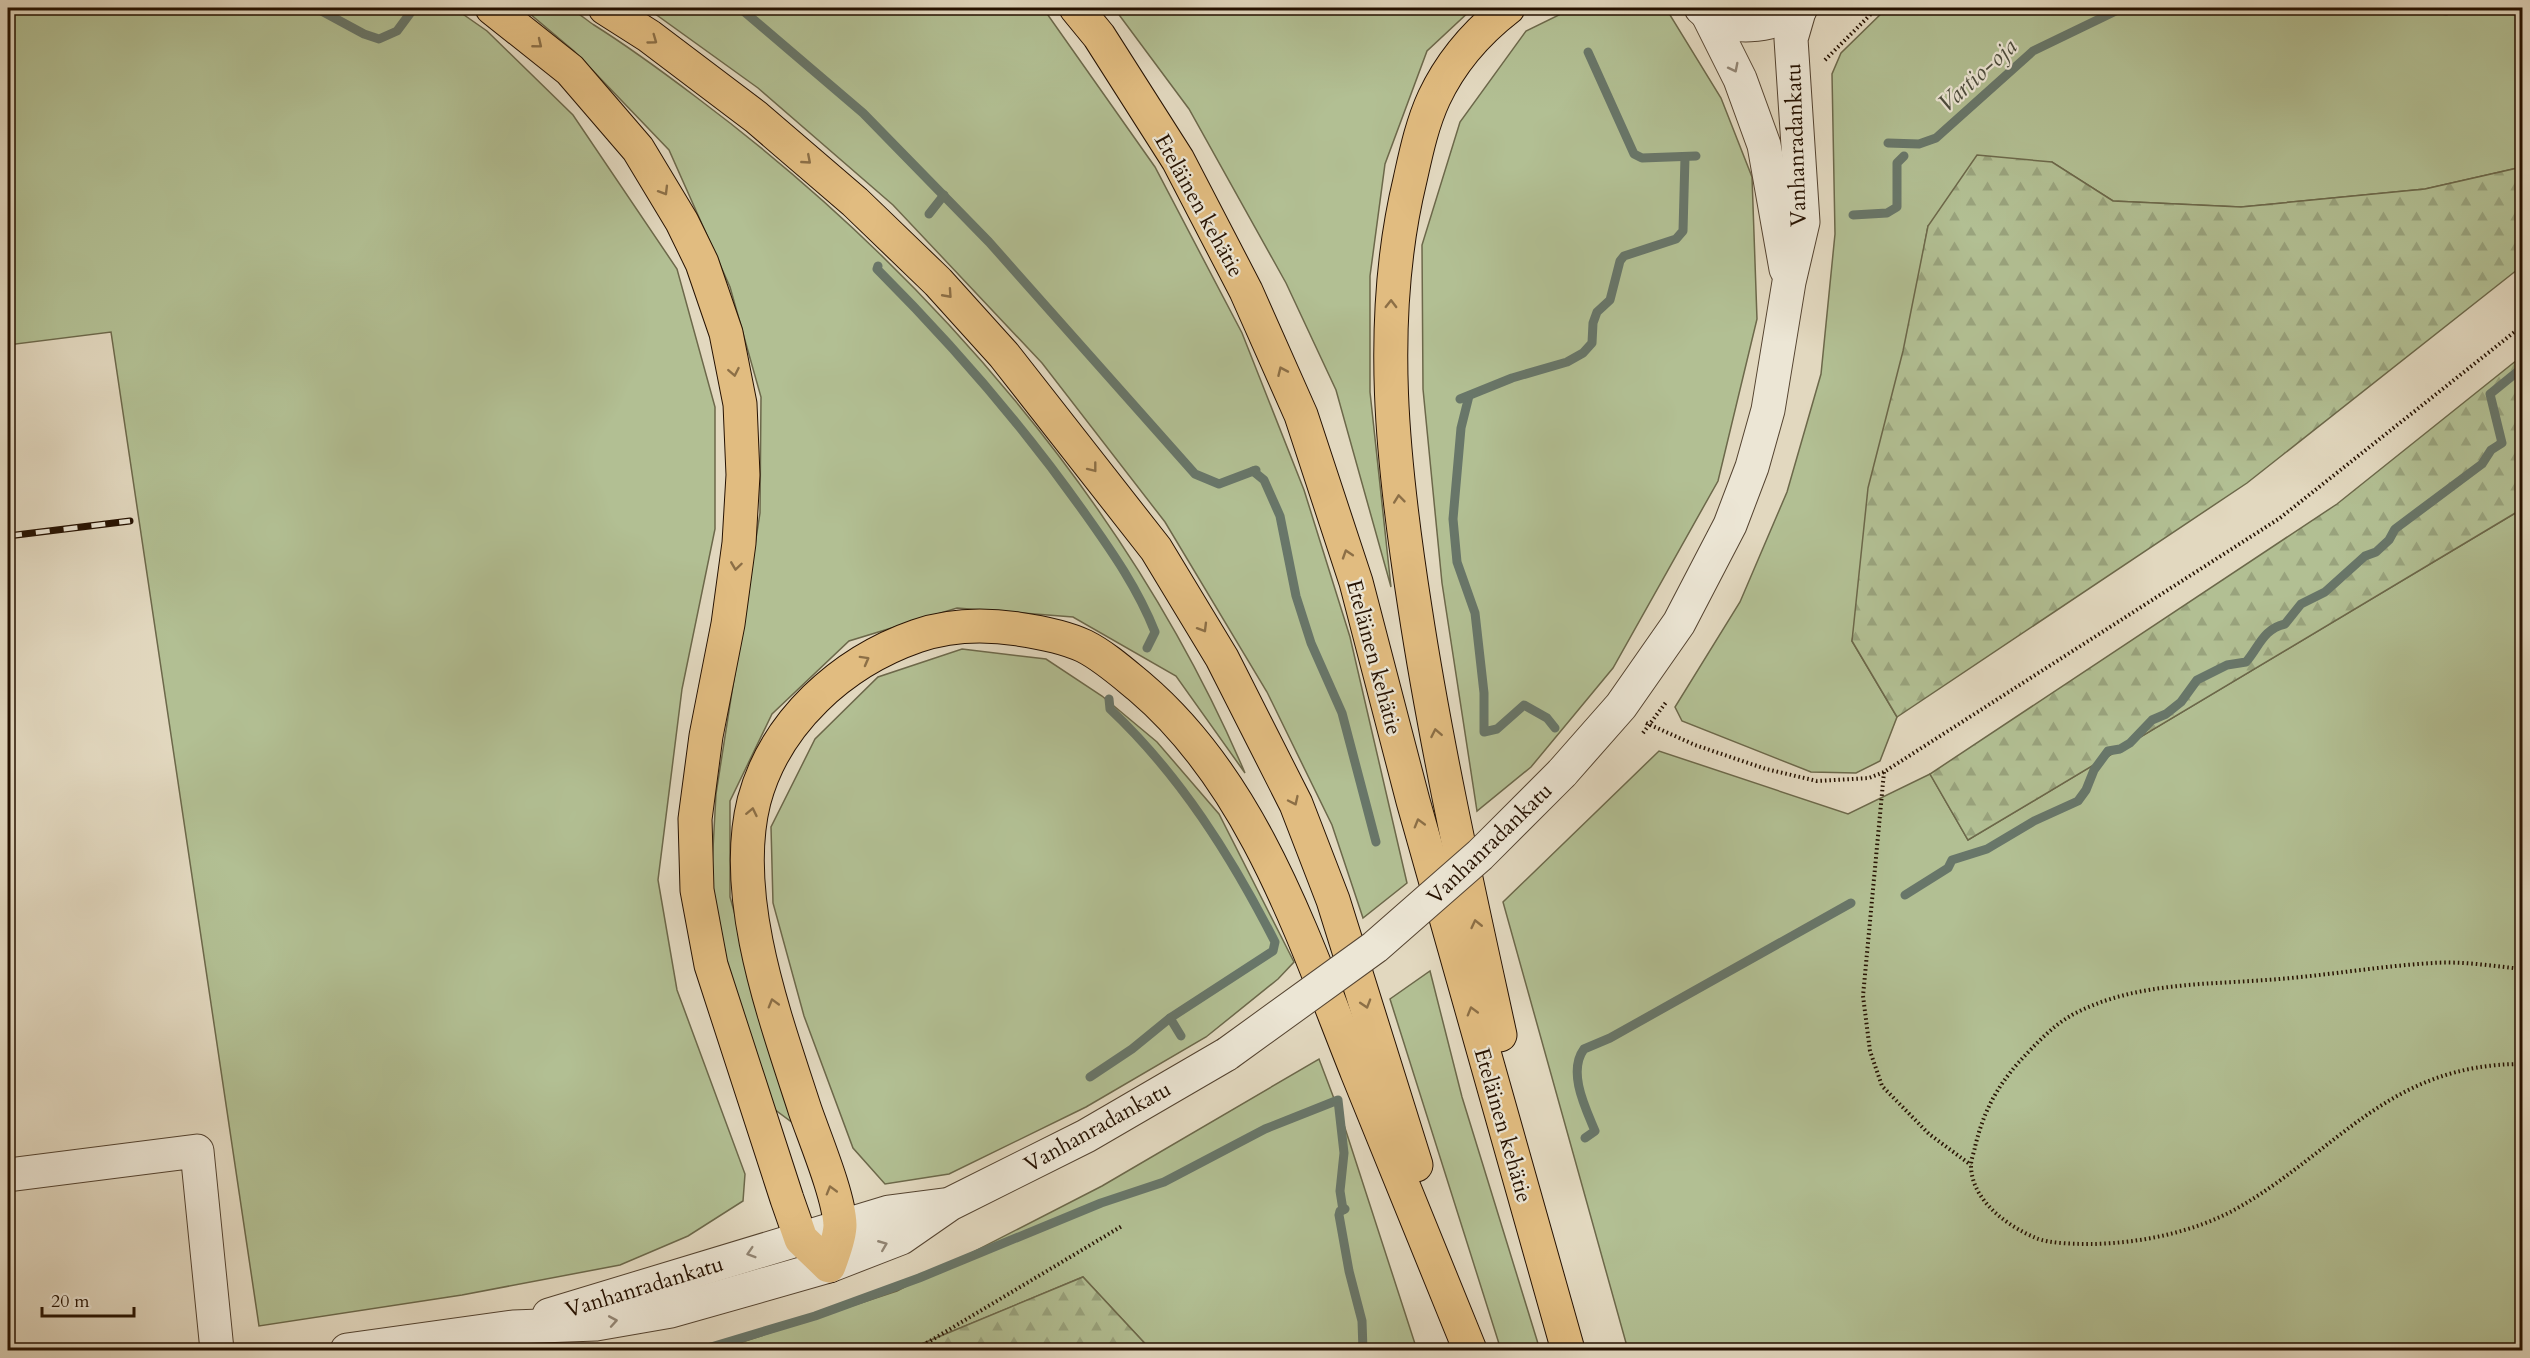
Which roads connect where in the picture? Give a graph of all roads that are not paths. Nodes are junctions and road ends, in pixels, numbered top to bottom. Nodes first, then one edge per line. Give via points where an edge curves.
1 (492, 8) edge
2 (604, 8) edge
3 (1076, 8) edge
4 (1508, 8) edge
5 (1801, 8) edge
6 (1705, 11) edge
7 (1789, 282) junction
8 (8, 1175) edge
9 (950, 1204) junction
10 (840, 1227) junction
11 (801, 1239) junction
12 (829, 1266) junction
13 (513, 1327) junction
14 (218, 1350) edge
15 (347, 1350) edge
16 (1472, 1350) edge
17 (1568, 1350) edge

1 -> 11 highway via 570,70 638,148 702,263 726,333 740,404 743,475 728,624 706,736 695,819 697,890 711,965
2 -> 16 highway via 649,36 756,117 855,202 945,290 1004,355 1156,549 1222,658 1296,804 1333,900
17 -> 3 highway, Eteläinen kehätie via 1413,801 1356,582 1301,415 1246,291 1178,160 1099,36
17 -> 4 highway via 1428,695 1403,532 1392,413 1396,245 1419,141 1434,98 1454,64 1488,24
5 - 6 street, Vanhanradankatu via 1764,24 1735,25
5 - 7 street, Vanhanradankatu via 1791,39 1803,222
6 -> 7 street, Vanhanradankatu via 1740,79 1764,145
7 - 9 street, Vanhanradankatu, bridge via 1768,410 1730,525 1679,623 1621,706 1562,772 1480,855 1375,947 1227,1054 1086,1136
8 - 14 street via 197,1151
9 - 10 street, Vanhanradankatu via 889,1212
12 -> 9 street, Vanhanradankatu via 901,1238
10 - 11 street, Vanhanradankatu
10 - 12 highway
10 -> 16 highway via 789,1059 747,899 747,840 755,798 766,766 792,724 845,672 894,644 930,632 988,624 1034,631 1085,647 1124,674 1167,710 1226,786 1285,893
11 - 12 highway
11 -> 13 street, Vanhanradankatu
13 -> 12 street, Vanhanradankatu via 596,1324 671,1311
13 - 15 street, Vanhanradankatu

